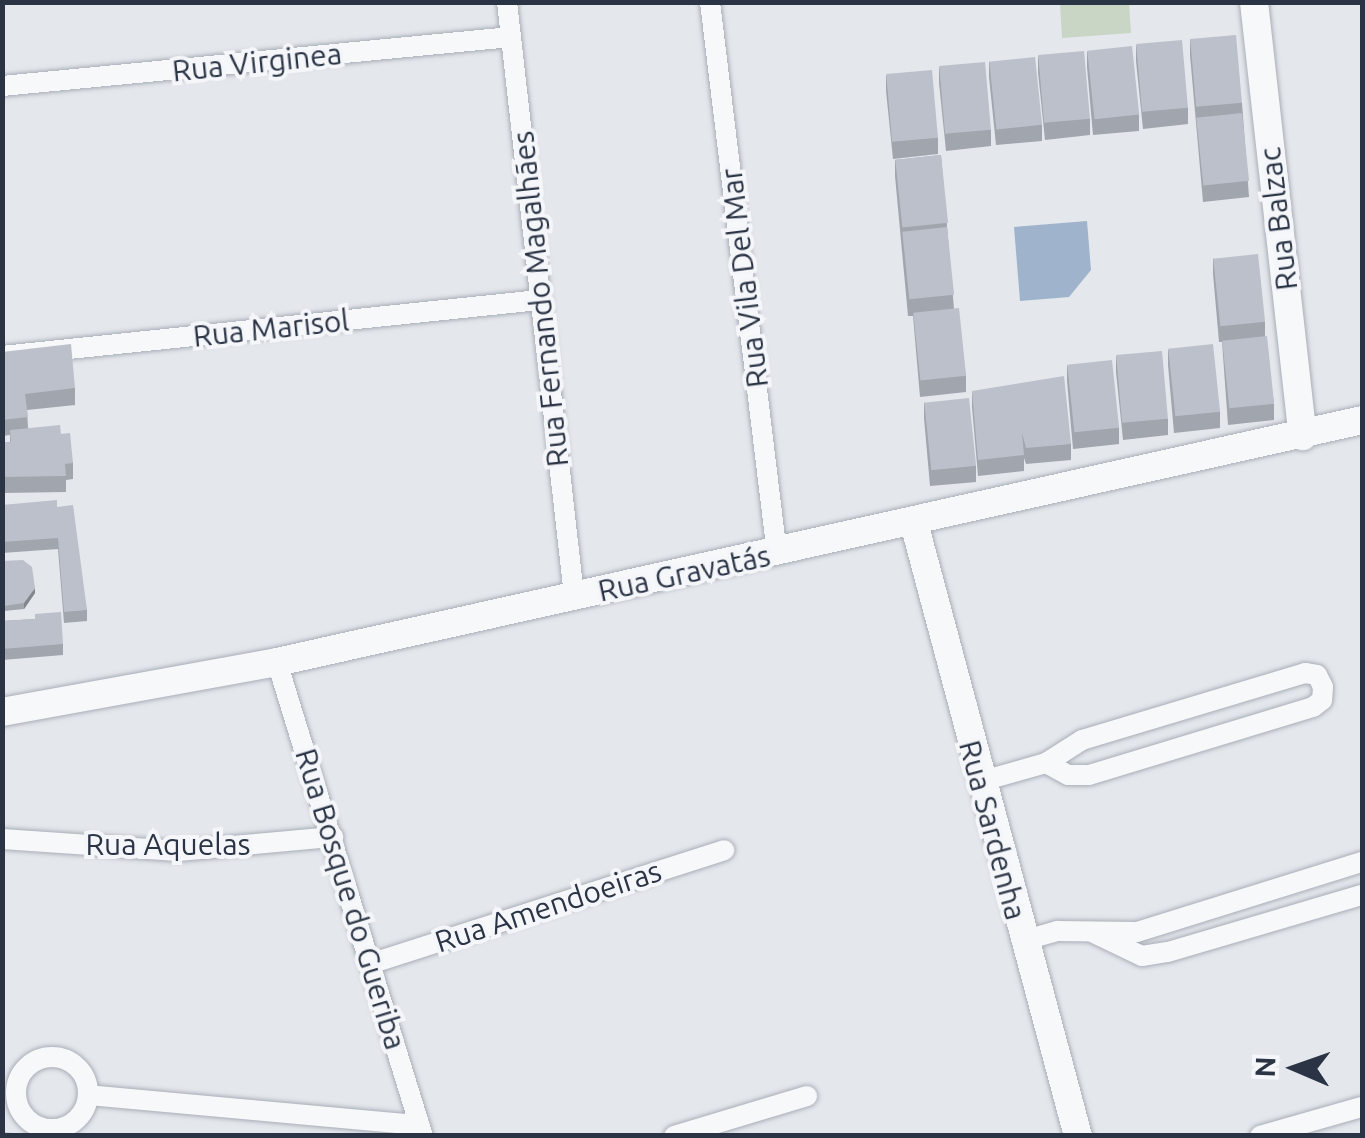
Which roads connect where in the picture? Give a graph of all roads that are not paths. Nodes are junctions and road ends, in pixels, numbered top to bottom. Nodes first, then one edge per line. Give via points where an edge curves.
1 (507, 2) edge
2 (710, 2) edge
3 (1254, 2) edge
4 (511, 37) junction
5 (2, 86) edge
6 (539, 300) junction
7 (2, 356) edge
8 (1362, 420) edge
9 (1303, 436) junction
10 (914, 523) junction
11 (778, 554) junction
12 (574, 596) junction
13 (277, 662) junction
14 (2, 712) edge
15 (1046, 762) junction
16 (979, 782) junction
17 (333, 837) junction
18 (2, 839) edge
19 (724, 850) dead end
20 (1362, 862) edge
21 (1362, 896) edge
22 (1092, 932) junction
23 (1022, 940) junction
24 (372, 963) junction
25 (88, 1095) junction
26 (807, 1096) dead end
27 (9, 1098) edge
28 (1362, 1107) edge
29 (422, 1130) edge
30 (674, 1136) edge
31 (1078, 1136) edge
32 (1260, 1136) edge

1 - 4 street, Rua Fernando Magalhães
2 - 11 street, Rua Vila Del Mar
3 - 9 street, Rua Balzac
4 - 5 street, Rua Virginea
4 - 6 street, Rua Fernando Magalhães
6 - 7 street, Rua Marisol
6 - 12 street, Rua Fernando Magalhães
8 - 9 street, Rua Gravatás
9 - 10 street, Rua Gravatás
10 - 11 street, Rua Gravatás
10 - 16 street, Rua Sardenha
11 - 12 street, Rua Gravatás
12 - 13 street, Rua Gravatás
13 - 14 street, Rua Gravatás
13 - 17 street, Rua Bosque do Gueriba
15 - 15 street via 1068,775 1089,775 1313,707 1322,700 1322,687 1317,676 1305,673 1082,740
15 - 16 street
16 - 23 street, Rua Sardenha
17 - 18 street, Rua Aquelas via 178,851
17 - 24 street, Rua Bosque do Gueriba
19 - 24 street, Rua Amendoeiras
20 - 22 street via 1159,926
21 - 22 street via 1142,956
22 - 23 street
23 - 31 street, Rua Sardenha
24 - 29 street, Rua Bosque do Gueriba
25 - 27 street via 78,1119 54,1129 29,1121
25 - 27 street via 78,1067 50,1056 24,1070
25 - 29 street
26 - 30 street
28 - 32 street

